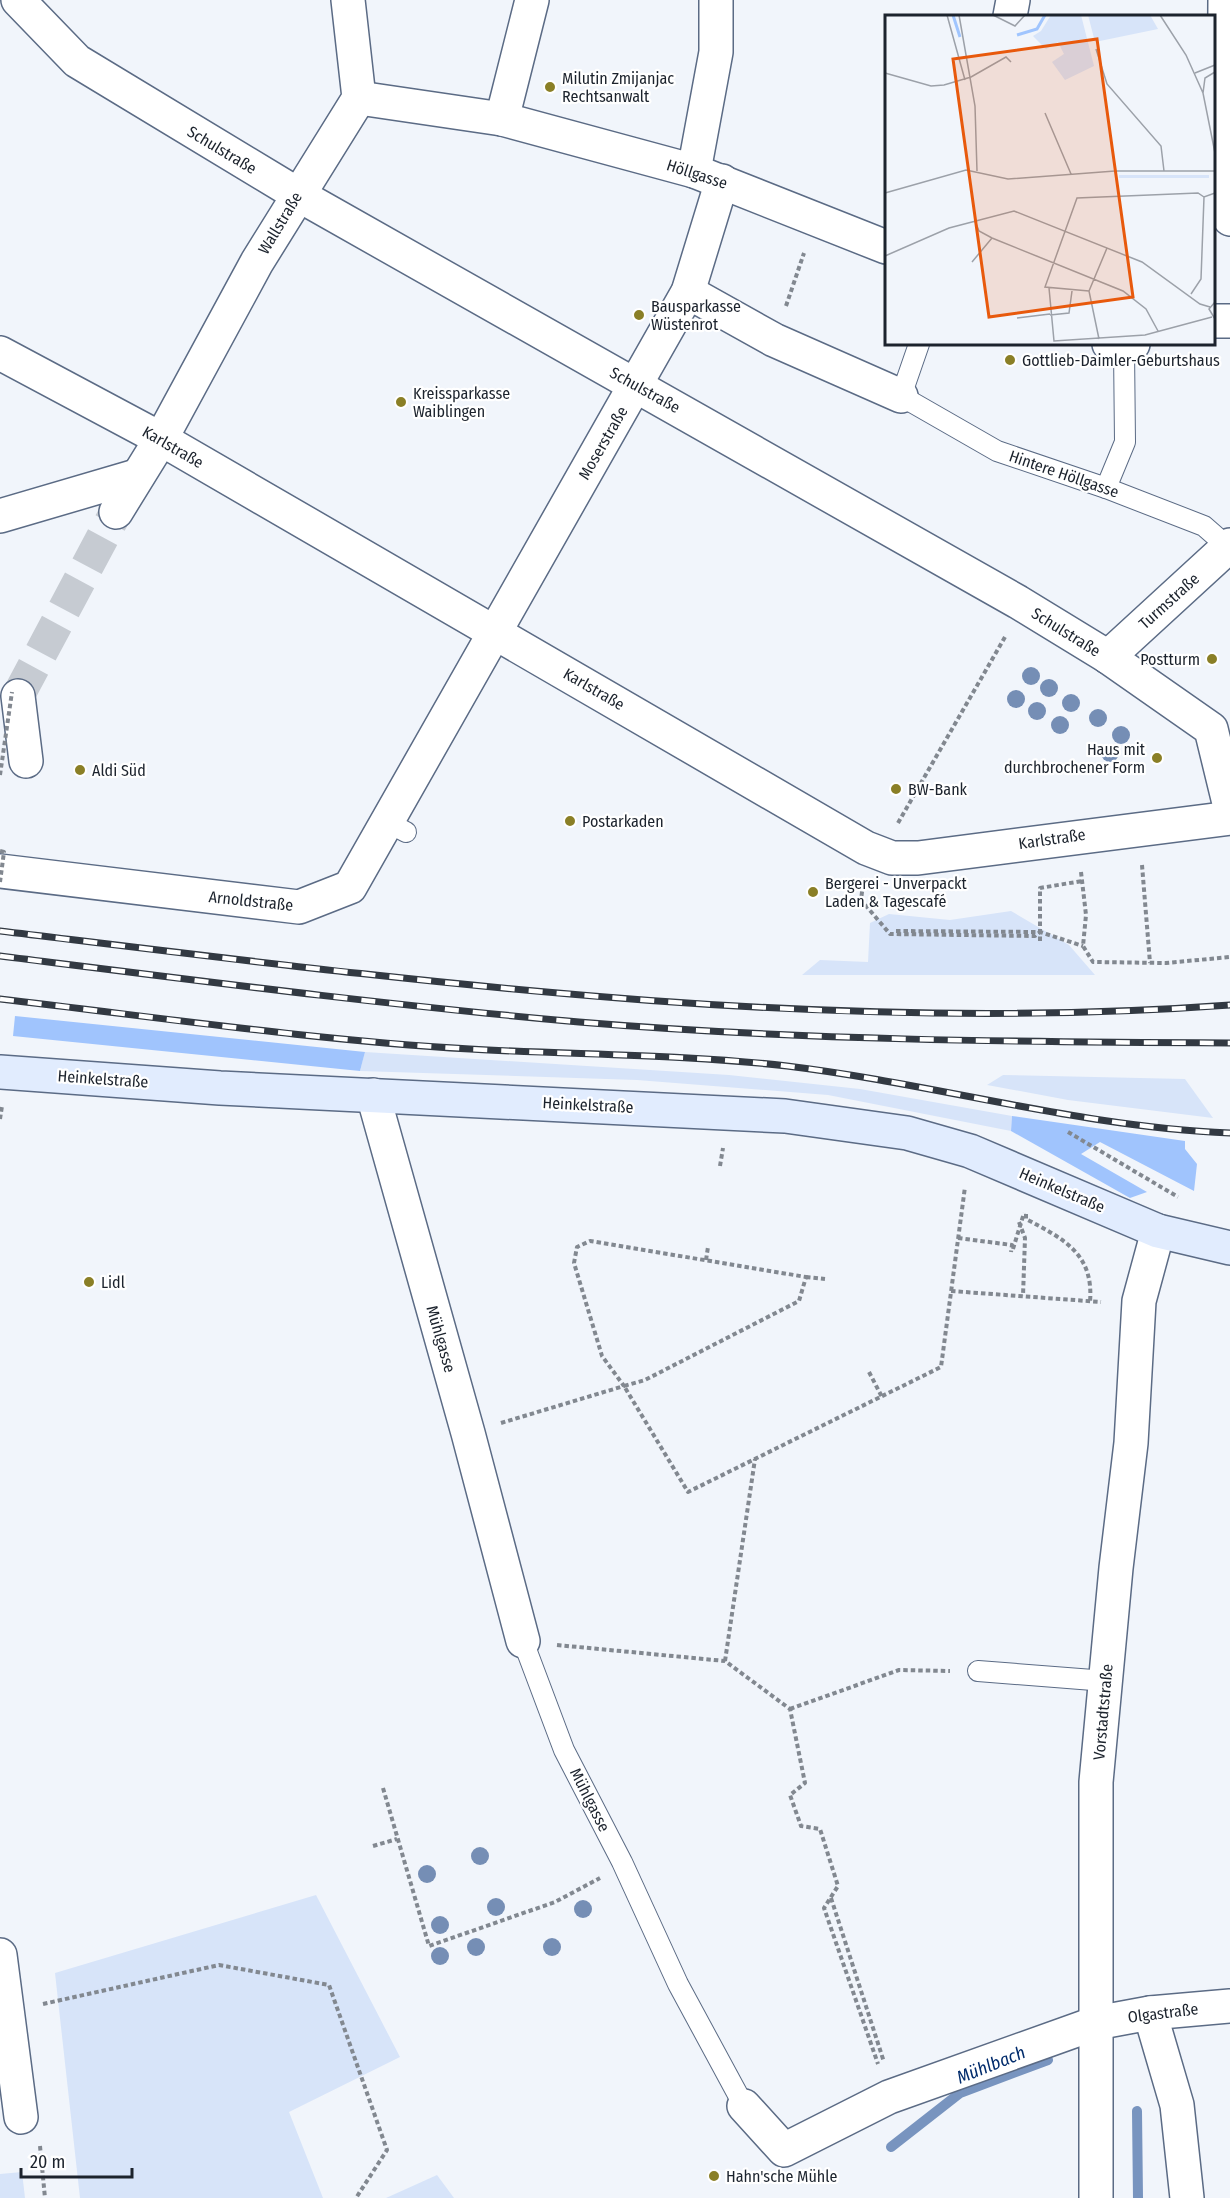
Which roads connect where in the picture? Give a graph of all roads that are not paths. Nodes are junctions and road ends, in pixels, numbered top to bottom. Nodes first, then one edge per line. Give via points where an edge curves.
1 (18, 0) edge
2 (348, 0) edge
3 (532, 0) edge
4 (716, 0) edge
5 (1013, 0) edge
6 (1225, 0) edge
7 (1010, 15) edge
8 (358, 98) junction
9 (502, 119) junction
10 (708, 176) junction
11 (297, 194) junction
12 (1230, 219) edge
13 (885, 247) edge
14 (688, 292) junction
15 (919, 345) edge
16 (1122, 345) edge
17 (0, 352) edge
18 (637, 385) junction
19 (902, 396) junction
20 (161, 439) junction
21 (136, 476) junction
22 (1106, 488) junction
23 (116, 512) tunnel mouth
24 (0, 516) edge
25 (1227, 553) edge
26 (494, 630) junction
27 (1108, 657) junction
28 (12, 704) tunnel mouth
29 (13, 768) edge
30 (1230, 807) edge
31 (1230, 818) edge
32 (0, 872) edge
33 (0, 1072) edge
34 (373, 1095) junction
35 (1158, 1231) junction
36 (1230, 1248) edge
37 (523, 1641) joint
38 (978, 1671) road end
39 (1106, 1681) junction
40 (0, 1955) edge
41 (4, 2000) edge
42 (1230, 2006) edge
43 (1150, 2013) junction
44 (1096, 2023) junction
45 (744, 2106) joint
46 (21, 2117) road end
47 (1096, 2198) edge
48 (1187, 2198) edge

1 - 11 street, Schulstraße via 77,61
2 - 8 street
3 - 9 street
4 - 10 street, Moserstraße
5 - 7 street
6 - 12 street via 1224,194
8 - 9 street, Höllgasse
8 - 11 street, Wallstraße
9 - 10 street, Höllgasse
10 - 13 street, Höllgasse
10 - 14 street, Moserstraße
11 - 18 street, Schulstraße
11 - 20 street, Wallstraße
14 - 18 street, Moserstraße
14 - 19 street, Hintere Höllgasse via 774,340
15 - 19 lane
16 - 22 lane via 1125,442
17 - 20 street, Karlstraße
18 - 26 street, Moserstraße
18 - 27 street, Schulstraße
19 - 22 lane, Hintere Höllgasse via 998,451
20 - 21 street, Wallstraße
20 - 26 street, Karlstraße
21 - 23 street, Wallstraße
21 - 24 street
22 - 25 lane, Hintere Höllgasse via 1204,526
25 - 27 street, Turmstraße
26 - 31 street, Karlstraße via 866,848 892,858 918,858
26 - 32 street, Arnoldstraße via 396,827 350,887 299,907
27 - 30 street, Schulstraße via 1211,729
28 - 29 street
33 - 34 street, Heinkelstraße
34 - 35 street, Heinkelstraße via 785,1116 908,1133 970,1151
34 - 37 street, Mühlgasse
35 - 36 street, Heinkelstraße
35 - 39 street, Vorstadtstraße via 1139,1301 1131,1443
37 - 45 lane, Mühlgasse via 564,1750 622,1862 678,1984
38 - 39 lane
39 - 44 street, Vorstadtstraße via 1096,1782
40 - 41 street
41 - 46 street
42 - 43 street, Olgastraße
43 - 44 street, Olgastraße
43 - 48 street via 1178,2104
44 - 45 street, Mühlgasse via 886,2088 784,2150
44 - 47 street, Vorstadtstraße

